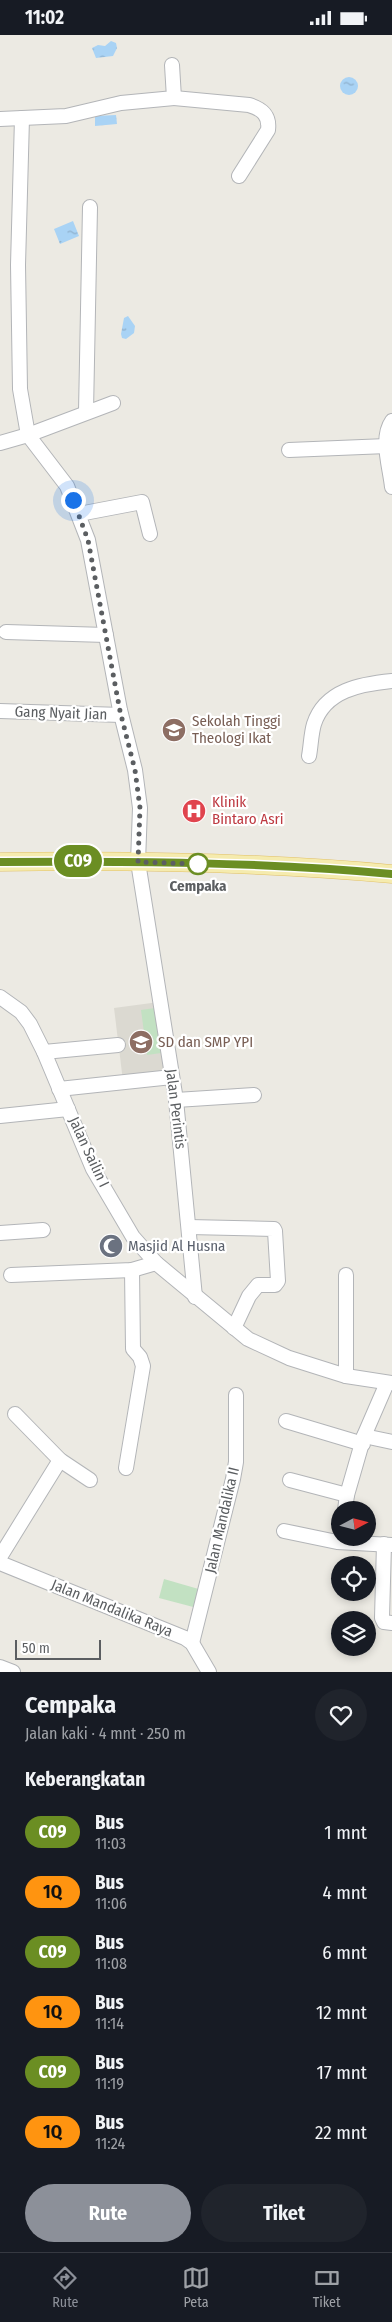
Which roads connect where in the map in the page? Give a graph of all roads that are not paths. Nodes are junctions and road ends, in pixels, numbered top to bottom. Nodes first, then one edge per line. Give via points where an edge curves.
1 (172, 65) dead end
2 (174, 97) junction
3 (22, 118) junction
4 (0, 119) edge
5 (238, 176) dead end
6 (90, 207) dead end
7 (112, 403) dead end
8 (86, 412) junction
9 (392, 421) edge
10 (28, 435) junction
11 (0, 443) edge
12 (387, 446) junction
13 (289, 450) dead end
14 (392, 487) edge
15 (79, 514) junction
16 (150, 534) dead end
17 (6, 632) dead end
18 (106, 635) junction
19 (392, 681) edge
20 (0, 711) edge
21 (121, 715) junction
22 (310, 755) dead end
23 (0, 862) edge
24 (138, 862) junction
25 (392, 874) edge
26 (0, 997) edge
27 (118, 1045) dead end
28 (44, 1052) junction
29 (172, 1077) junction
30 (59, 1089) junction
31 (254, 1095) dead end
32 (176, 1100) junction
33 (68, 1109) junction
34 (0, 1116) edge
35 (189, 1227) junction
36 (43, 1230) dead end
37 (0, 1233) edge
38 (156, 1263) junction
39 (132, 1270) junction
40 (11, 1275) dead end
41 (346, 1275) dead end
42 (196, 1297) junction
43 (234, 1328) junction
44 (346, 1376) junction
45 (390, 1383) edge
46 (236, 1395) dead end
47 (15, 1414) dead end
48 (286, 1421) dead end
49 (364, 1440) junction
50 (392, 1442) edge
51 (60, 1460) junction
52 (126, 1468) dead end
53 (90, 1480) dead end
54 (290, 1480) dead end
55 (347, 1495) junction
56 (346, 1501) edge
57 (284, 1531) dead end
58 (331, 1541) edge
59 (388, 1544) edge
60 (0, 1557) edge
61 (0, 1563) edge
62 (392, 1623) edge
63 (192, 1643) junction
64 (0, 1667) edge
65 (13, 1672) edge
66 (208, 1672) edge

1 - 2 street
2 - 3 street via 121,103 66,116
2 - 5 street via 249,105 266,115 268,130
3 - 4 street
3 - 10 street via 18,265 20,389
6 - 8 street
7 - 8 street
8 - 10 street
9 - 12 street via 387,428
10 - 11 street
10 - 15 street, Jalan Perintis via 67,486
12 - 13 street
12 - 14 street
15 - 16 street via 142,502
15 - 18 street, Jalan Perintis via 88,540
17 - 18 street
18 - 21 street, Jalan Perintis
19 - 22 street via 356,687 334,697 315,721
20 - 21 street, Gang Nyait Jian
21 - 24 street, Jalan Perintis via 135,770 140,808
23 - 24 main road
24 - 25 main road via 279,866
24 - 29 street, Jalan Perintis
26 - 28 street, Jalan Sailin I via 21,1012
27 - 28 street
28 - 30 street, Jalan Sailin I
29 - 30 street
29 - 32 street, Jalan Perintis
30 - 33 street, Jalan Sailin I
31 - 32 street
32 - 35 street, Jalan Perintis
33 - 34 street
33 - 38 street, Jalan Sailin I via 94,1169 133,1237
35 - 42 street, Jalan Perintis
35 - 43 street via 275,1231 278,1281 275,1285 258,1285
36 - 37 street
38 - 39 street
38 - 42 street, Jalan Sailin I
39 - 40 street
39 - 52 street via 133,1349 143,1366
41 - 44 street
42 - 43 street, Jalan Sailin I
43 - 44 street, Jalan Sailin I via 248,1339 289,1358
44 - 45 street, Jalan Sailin I
45 - 49 street
46 - 63 street, Jalan Mandalika II via 233,1479
47 - 51 street
48 - 49 street
49 - 50 street
49 - 55 street
51 - 53 street
51 - 60 street
54 - 55 street
55 - 56 street
57 - 58 street
59 - 62 street via 382,1618 384,1622
61 - 63 street, Jalan Mandalika Raya via 166,1629
63 - 66 street
64 - 65 street

